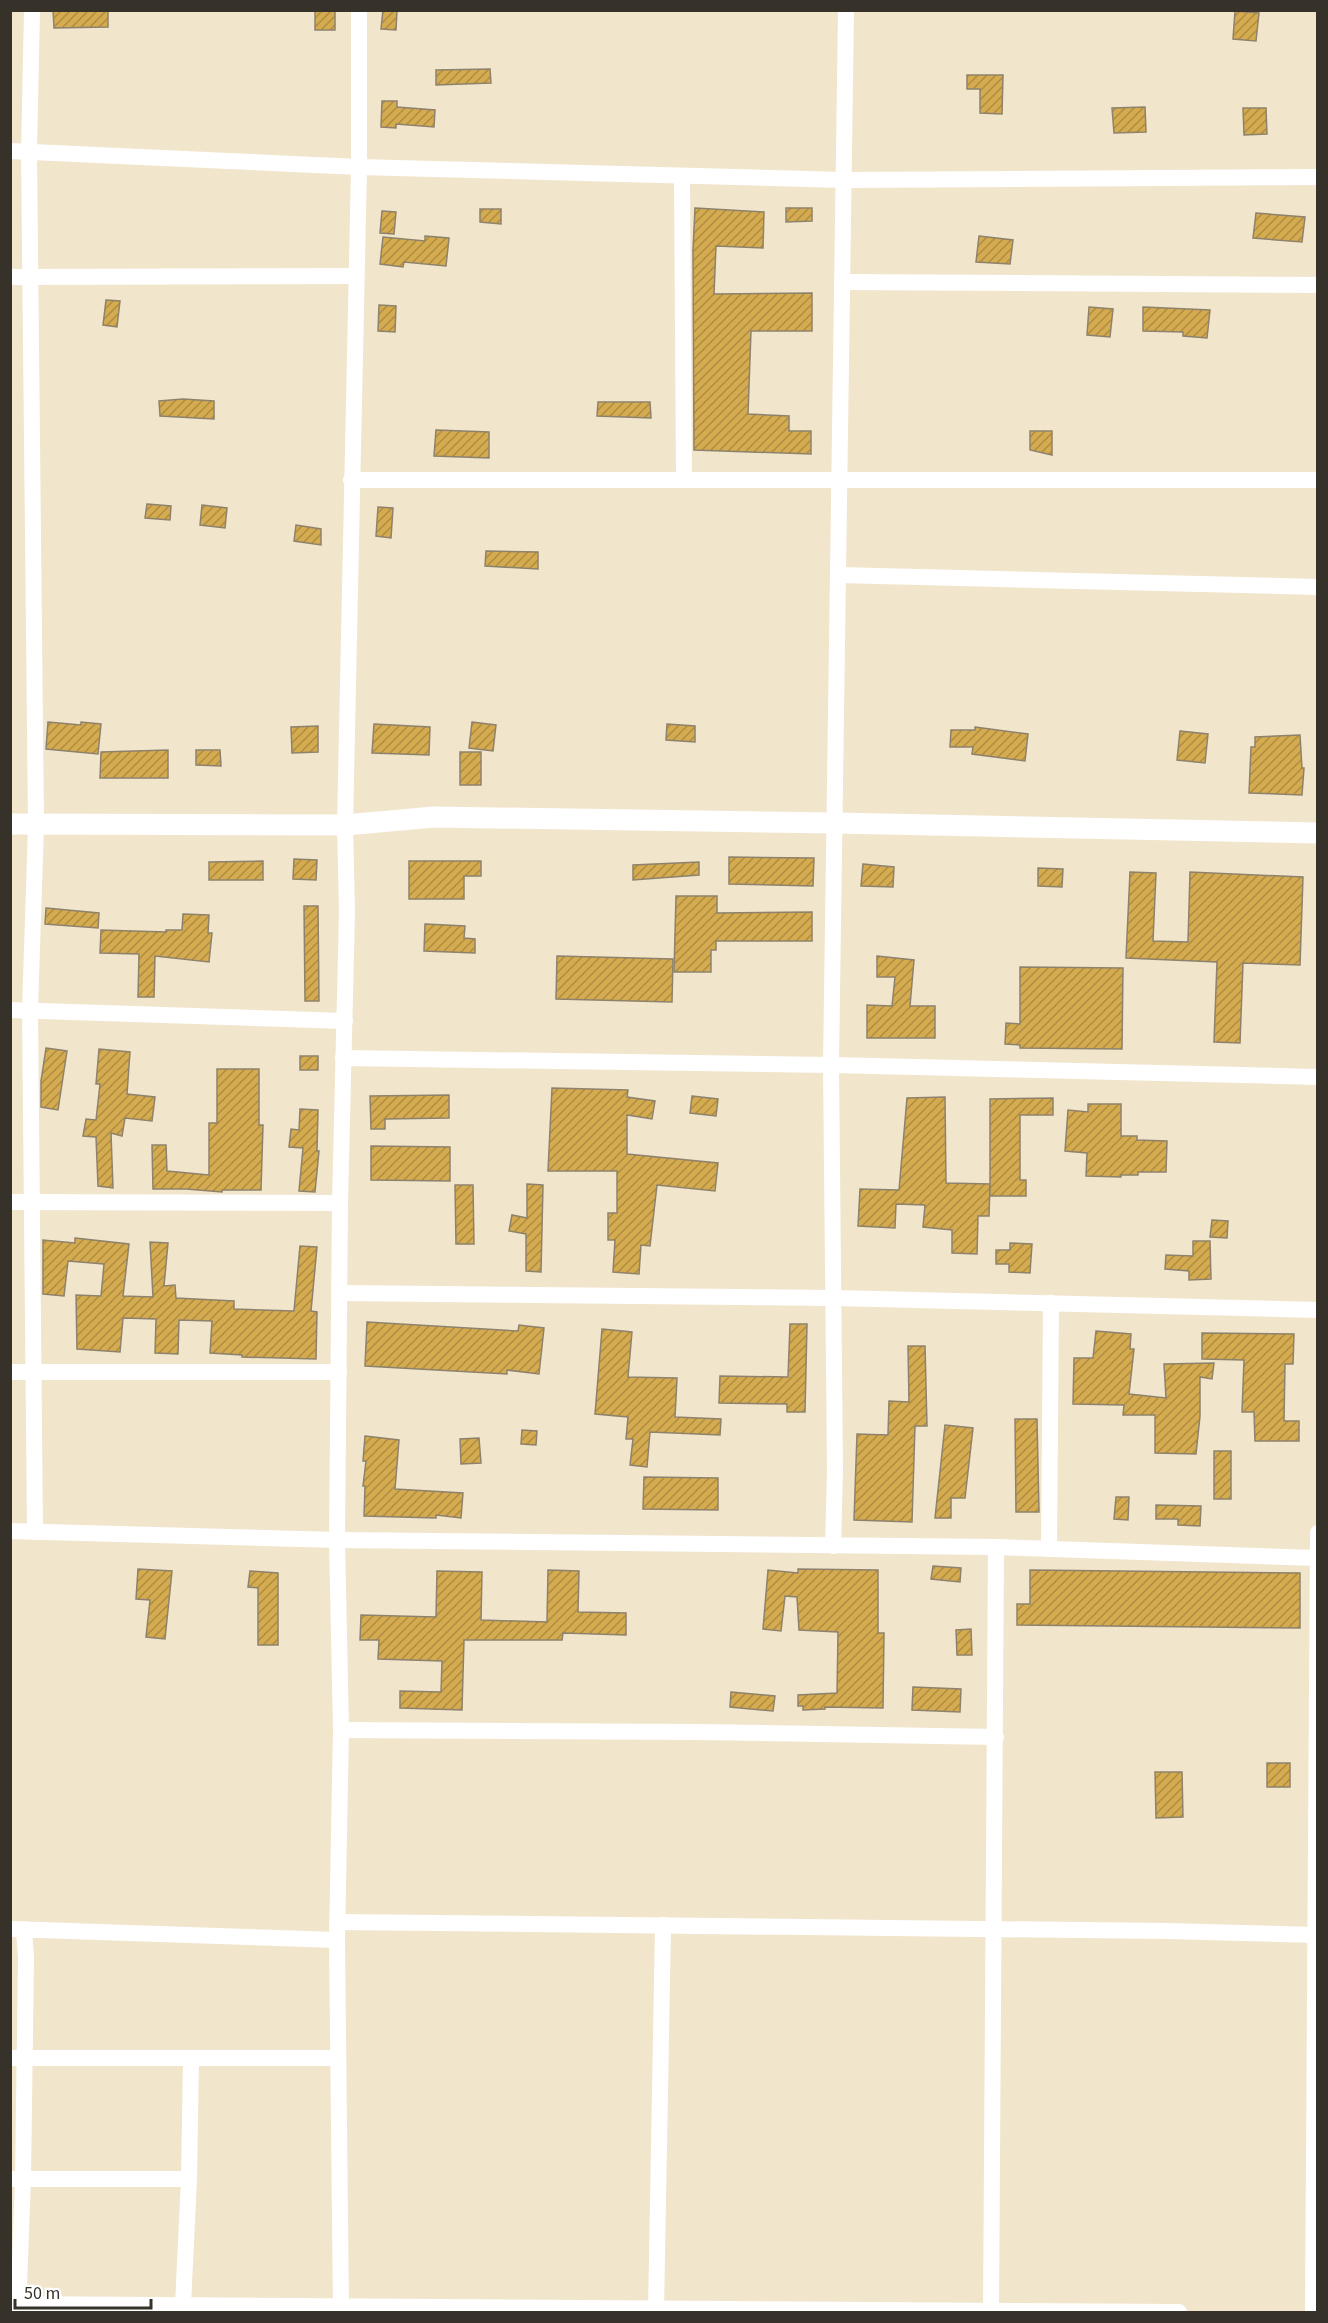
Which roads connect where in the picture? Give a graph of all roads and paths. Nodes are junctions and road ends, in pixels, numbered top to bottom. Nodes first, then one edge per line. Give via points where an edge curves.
1 (32, 10) edge
2 (359, 10) edge
3 (846, 10) edge
4 (10, 151) edge
5 (30, 152) junction
6 (359, 167) junction
7 (682, 176) junction
8 (1317, 177) edge
9 (844, 180) junction
10 (356, 276) junction
11 (10, 277) edge
12 (30, 278) junction
13 (842, 282) junction
14 (1317, 285) edge
15 (840, 479) junction
16 (351, 480) junction
17 (684, 480) junction
18 (1317, 480) edge
19 (838, 575) junction
20 (1317, 587) edge
21 (835, 823) junction
22 (10, 824) edge
23 (36, 825) junction
24 (345, 825) junction
25 (1317, 833) edge
26 (10, 1010) edge
27 (30, 1010) junction
28 (345, 1021) junction
29 (343, 1058) junction
30 (831, 1065) junction
31 (1317, 1077) edge
32 (10, 1202) edge
33 (32, 1202) junction
34 (340, 1203) junction
35 (339, 1293) junction
36 (834, 1298) junction
37 (1051, 1303) junction
38 (1317, 1310) edge
39 (10, 1372) edge
40 (34, 1372) junction
41 (339, 1372) junction
42 (10, 1532) edge
43 (35, 1532) junction
44 (1317, 1533) edge
45 (337, 1540) junction
46 (833, 1546) junction
47 (996, 1547) junction
48 (1049, 1549) junction
49 (1317, 1558) edge
50 (341, 1730) junction
51 (996, 1737) junction
52 (337, 1922) junction
53 (663, 1926) junction
54 (17, 1929) edge
55 (994, 1929) junction
56 (1316, 1935) edge
57 (337, 1940) junction
58 (17, 2058) edge
59 (191, 2058) junction
60 (338, 2058) junction
61 (1316, 2115) edge
62 (17, 2179) edge
63 (189, 2179) junction
64 (183, 2305) junction
65 (15, 2307) edge
66 (341, 2309) edge
67 (656, 2310) edge
68 (991, 2311) edge
69 (1179, 2313) edge
70 (1313, 2313) edge

1 - 5 street
2 - 6 street
3 - 9 street
4 - 5 street
5 - 6 street
5 - 12 street
6 - 7 street
6 - 10 street
7 - 9 street
7 - 17 street
8 - 9 street
9 - 13 street
10 - 12 street
10 - 16 street
11 - 12 street
12 - 23 street
13 - 14 street
13 - 15 street
15 - 17 street
15 - 18 street
15 - 19 street
16 - 17 street
16 - 24 street
19 - 20 street
19 - 21 street
21 - 24 street via 434,817
21 - 25 street
21 - 30 street
22 - 23 street
23 - 24 street
23 - 27 street
24 - 28 street
26 - 27 street
27 - 28 street
27 - 33 street
28 - 29 street
29 - 30 street
29 - 34 street
30 - 31 street
30 - 36 street
32 - 33 street
33 - 34 street
33 - 40 street
34 - 35 street
35 - 36 street
35 - 41 street
36 - 37 street
36 - 46 street
37 - 38 street
37 - 48 street
39 - 40 street
40 - 41 street
40 - 43 street
41 - 45 street
42 - 43 street
43 - 45 street
44 - 49 street
45 - 46 street
45 - 50 street
46 - 47 street
47 - 48 street
47 - 51 street
48 - 49 street
49 - 56 street
50 - 51 street
50 - 52 street
51 - 55 street
52 - 53 street
52 - 57 street
53 - 55 street
53 - 67 street
54 - 57 street
54 - 58 street via 26,1958
55 - 56 street
55 - 68 street
56 - 61 street
57 - 60 street
58 - 59 street
58 - 62 street
59 - 60 street
59 - 63 street
60 - 66 street
61 - 70 street
62 - 63 street
62 - 65 street
63 - 64 street
64 - 65 street
64 - 66 street
66 - 67 street
67 - 68 street
68 - 69 street

